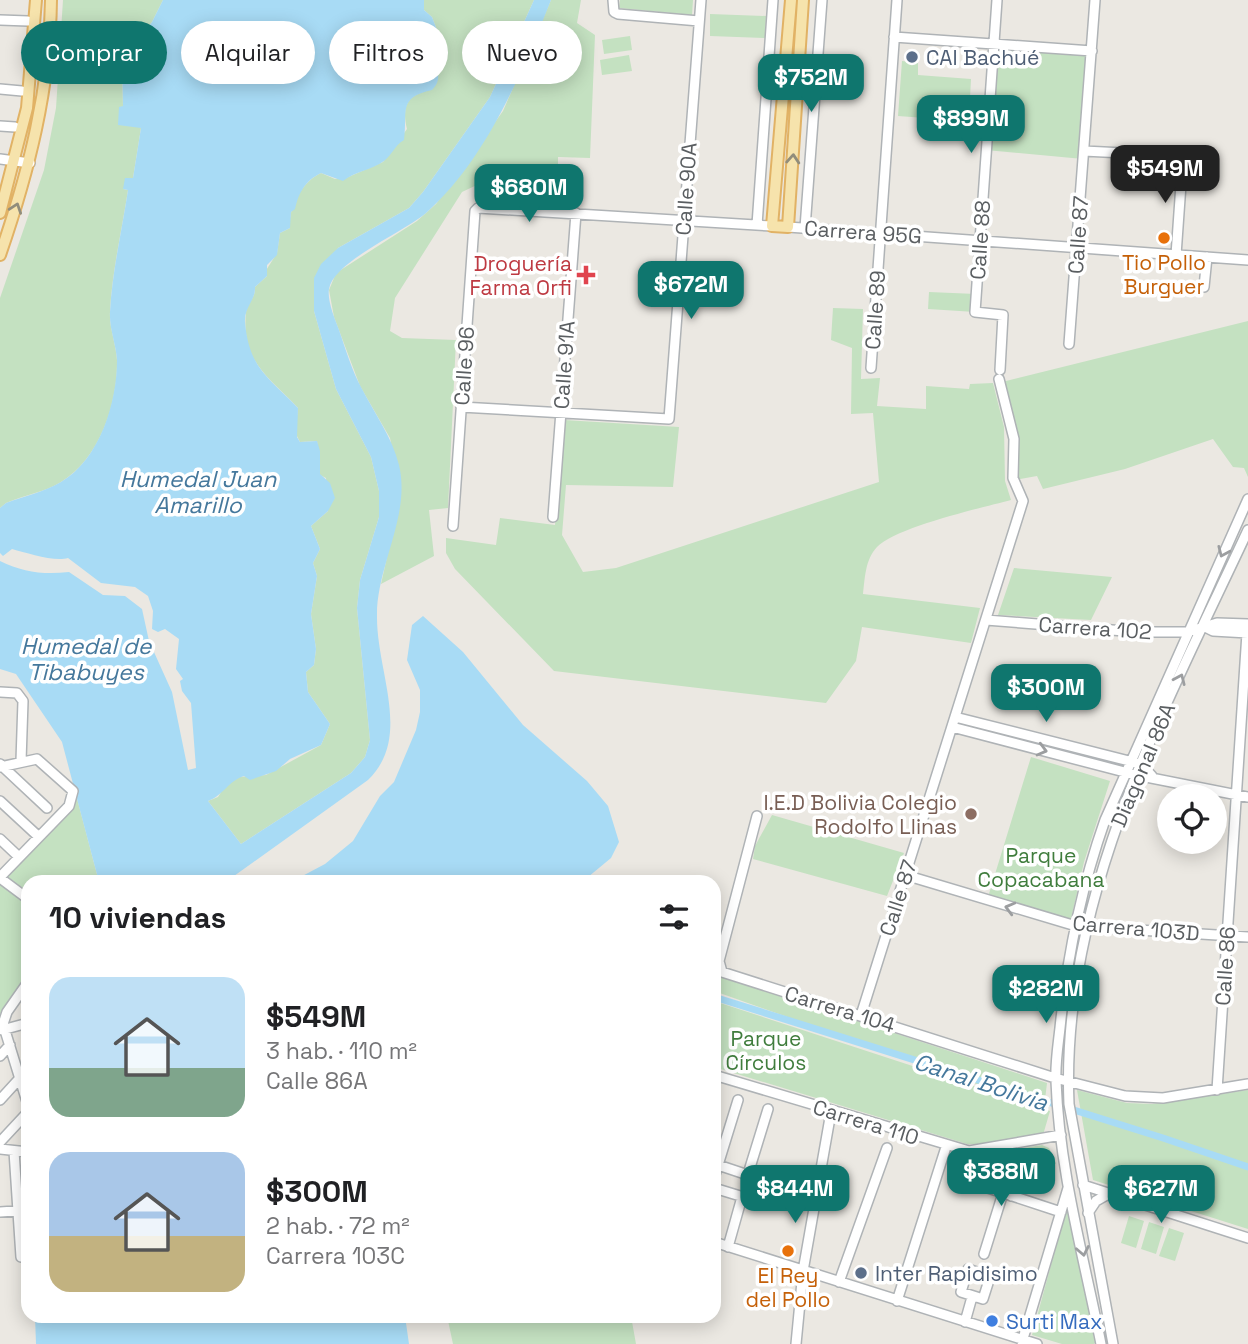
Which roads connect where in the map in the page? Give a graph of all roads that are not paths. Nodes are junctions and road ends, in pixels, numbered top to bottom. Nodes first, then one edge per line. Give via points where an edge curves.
1 (36, 0) edge
2 (51, 0) edge
3 (613, 0) edge
4 (701, 0) edge
5 (773, 0) edge
6 (791, 0) edge
7 (803, 0) edge
8 (822, 0) edge
9 (897, 0) edge
10 (997, 0) edge
11 (1095, 0) edge
12 (0, 20) edge
13 (28, 21) dead end
14 (699, 21) junction
15 (894, 37) junction
16 (993, 44) junction
17 (1093, 51) junction
18 (0, 89) edge
19 (22, 91) dead end
20 (0, 126) edge
21 (15, 127) dead end
22 (1084, 151) junction
23 (0, 159) edge
24 (16, 160) junction
25 (30, 163) junction
26 (478, 208) joint
27 (0, 212) edge
28 (576, 213) junction
29 (684, 220) junction
30 (757, 225) junction
31 (772, 226) junction
32 (788, 227) junction
33 (805, 228) junction
34 (880, 234) junction
35 (980, 241) junction
36 (1076, 248) junction
37 (0, 255) edge
38 (1176, 255) junction
39 (1207, 257) junction
40 (1248, 260) edge
41 (1204, 287) dead end
42 (1069, 344) dead end
43 (871, 368) dead end
44 (461, 407) junction
45 (561, 413) junction
46 (1248, 499) edge
47 (1023, 501) joint
48 (553, 517) dead end
49 (453, 526) dead end
50 (1248, 530) edge
51 (986, 620) junction
52 (1203, 626) junction
53 (1248, 630) edge
54 (1187, 632) junction
55 (0, 692) edge
56 (953, 722) junction
57 (1244, 740) edge
58 (21, 761) junction
59 (1129, 761) junction
60 (1141, 764) junction
61 (1, 766) edge
62 (1124, 772) junction
63 (1136, 775) junction
64 (1152, 776) junction
65 (1236, 794) junction
66 (1248, 797) edge
67 (0, 801) edge
68 (47, 808) dead end
69 (757, 816) dead end
70 (39, 837) junction
71 (0, 839) edge
72 (19, 857) junction
73 (905, 875) junction
74 (0, 878) edge
75 (21, 894) edge
76 (1076, 926) junction
77 (1088, 927) junction
78 (1227, 936) junction
79 (1248, 937) edge
80 (721, 953) edge
81 (721, 971) edge
82 (21, 998) edge
83 (860, 1015) junction
84 (21, 1026) edge
85 (2, 1030) edge
86 (10, 1045) junction
87 (0, 1056) edge
88 (721, 1077) edge
89 (20, 1078) junction
90 (1055, 1078) junction
91 (21, 1081) edge
92 (1068, 1082) junction
93 (1248, 1084) edge
94 (1217, 1090) junction
95 (0, 1100) edge
96 (738, 1100) dead end
97 (768, 1109) dead end
98 (21, 1111) edge
99 (831, 1112) junction
100 (1061, 1135) junction
101 (0, 1142) edge
102 (946, 1147) junction
103 (887, 1148) dead end
104 (0, 1149) edge
105 (14, 1151) junction
106 (21, 1152) edge
107 (721, 1155) edge
108 (721, 1166) edge
109 (748, 1174) junction
110 (1016, 1178) dead end
111 (973, 1183) dead end
112 (1069, 1184) junction
113 (1083, 1185) junction
114 (721, 1190) edge
115 (1110, 1193) junction
116 (1007, 1194) junction
117 (742, 1197) junction
118 (17, 1211) junction
119 (21, 1211) edge
120 (0, 1212) edge
121 (1061, 1212) junction
122 (1088, 1213) junction
123 (1248, 1238) edge
124 (721, 1244) edge
125 (728, 1247) junction
126 (984, 1254) dead end
127 (21, 1257) dead end
128 (803, 1271) junction
129 (839, 1282) junction
130 (972, 1297) dead end
131 (897, 1301) junction
132 (965, 1322) junction
133 (1022, 1342) edge
134 (796, 1344) edge
135 (1037, 1344) edge
136 (1101, 1344) edge
137 (1113, 1344) edge

1 - 24 main road via 30,89
2 - 25 main road via 45,89
3 - 14 street via 614,12
4 - 14 street, Calle 90A
5 - 30 street
6 - 31 main road
32 -> 7 main road
8 - 33 street
9 - 15 street, Calle 89
10 - 16 street, Calle 88
11 - 17 street, Calle 87
12 - 13 street
14 - 29 street, Calle 90A
15 - 16 street
15 - 34 street, Calle 89
16 - 17 street
16 - 35 street, Calle 88
17 - 22 street, Calle 87
18 - 19 street
20 - 21 street
22 - 36 street, Calle 87
22 - 38 street via 1183,156
23 - 24 street
24 - 25 street
24 - 27 main road
37 -> 25 main road
26 - 28 street, Carrera 95G
26 - 44 street, Calle 96
28 - 29 street, Carrera 95G
28 - 45 street, Calle 91A
29 - 30 street, Carrera 95G
29 - 45 street, Calle 90A via 669,419
30 - 31 street, Carrera 95G
31 - 32 main road, Carrera 95G
32 - 33 street, Carrera 95G
33 - 34 street, Carrera 95G
34 - 35 street, Carrera 95G
34 - 43 street, Calle 89
35 - 36 street, Carrera 95G
35 - 47 street, Calle 88 via 975,312 1003,315 999,374 1014,439 1013,478
36 - 38 street, Carrera 95G
36 - 42 street, Calle 87
38 - 39 street, Carrera 95G
39 - 40 street, Carrera 95G
39 - 41 street
44 - 45 street
44 - 49 street, Calle 96
45 - 48 street, Calle 91A
46 -> 54 street, Diagonal 86A
47 - 51 street, Calle 87
50 - 52 street, Diagonal 86A
51 - 54 street, Carrera 102
51 - 56 street, Calle 87
52 - 53 street via 1213,631
52 - 54 street, Carrera 102
60 -> 52 street, Diagonal 86A
53 - 57 street, Calle 86
54 - 59 street, Diagonal 86A
55 - 58 street via 11,691 23,701
56 - 59 street
56 -> 62 street
56 - 73 street, Calle 87
57 - 65 street, Calle 86
58 - 61 street
58 - 70 street via 41,761 70,786 69,806
59 - 60 street
59 - 62 street, Diagonal 86A
60 - 63 street, Diagonal 86A
60 - 64 street
61 - 68 street
62 - 63 street
62 - 76 street, Diagonal 86A via 1094,850
63 - 64 street
63 - 77 street, Diagonal 86A via 1107,852
64 - 65 street
65 - 66 street
65 - 78 street, Calle 86
67 - 70 street
69 - 80 street, Carrera 104
70 - 72 street
71 - 72 street
72 - 74 street
76 -> 73 street, Carrera 103D
73 - 83 street, Calle 87
74 - 75 street
76 - 77 street, Carrera 103D
76 - 90 street, Diagonal 86A
77 - 78 street, Carrera 103D
77 - 92 street, Diagonal 86A
78 - 79 street, Carrera 103D
78 - 94 street, Calle 86
81 - 83 street, Carrera 104
82 - 85 street via 7,1012
83 - 90 street, Carrera 104
84 - 85 street
85 - 86 street
86 - 87 street
86 - 89 street
88 - 99 street, Carrera 110
89 - 91 street
89 - 95 street
90 - 92 street, Carrera 104
90 - 100 street, Diagonal 86A
92 - 94 street, Carrera 104 via 1144,1098
92 - 113 street, Diagonal 86A
93 - 94 street, Carrera 104
96 - 107 street
97 - 109 street
98 - 101 street
99 - 102 street, Carrera 110
99 - 128 street
100 - 102 street, Carrera 110 via 976,1151
100 - 112 street, Diagonal 86A
102 - 131 street
103 - 129 street
104 - 105 street
105 - 106 street
105 - 118 street
108 - 109 street
109 - 117 street via 757,1178 750,1199
110 - 116 street
111 - 116 street
112 - 121 street, Diagonal 86A
112 -> 136 street, Diagonal 86A
113 - 115 street
113 - 122 street, Diagonal 86A
114 - 117 street
115 - 122 street via 1096,1200
115 - 123 street
116 - 121 street
116 - 126 street
117 - 125 street
118 - 119 street
118 - 120 street
118 - 127 street
121 - 133 street, Diagonal 86A
122 - 137 street, Diagonal 86A
124 - 125 street
125 - 128 street
128 - 129 street
128 - 134 street
129 - 131 street
130 - 132 street
131 - 132 street
132 - 133 street
133 - 135 street

